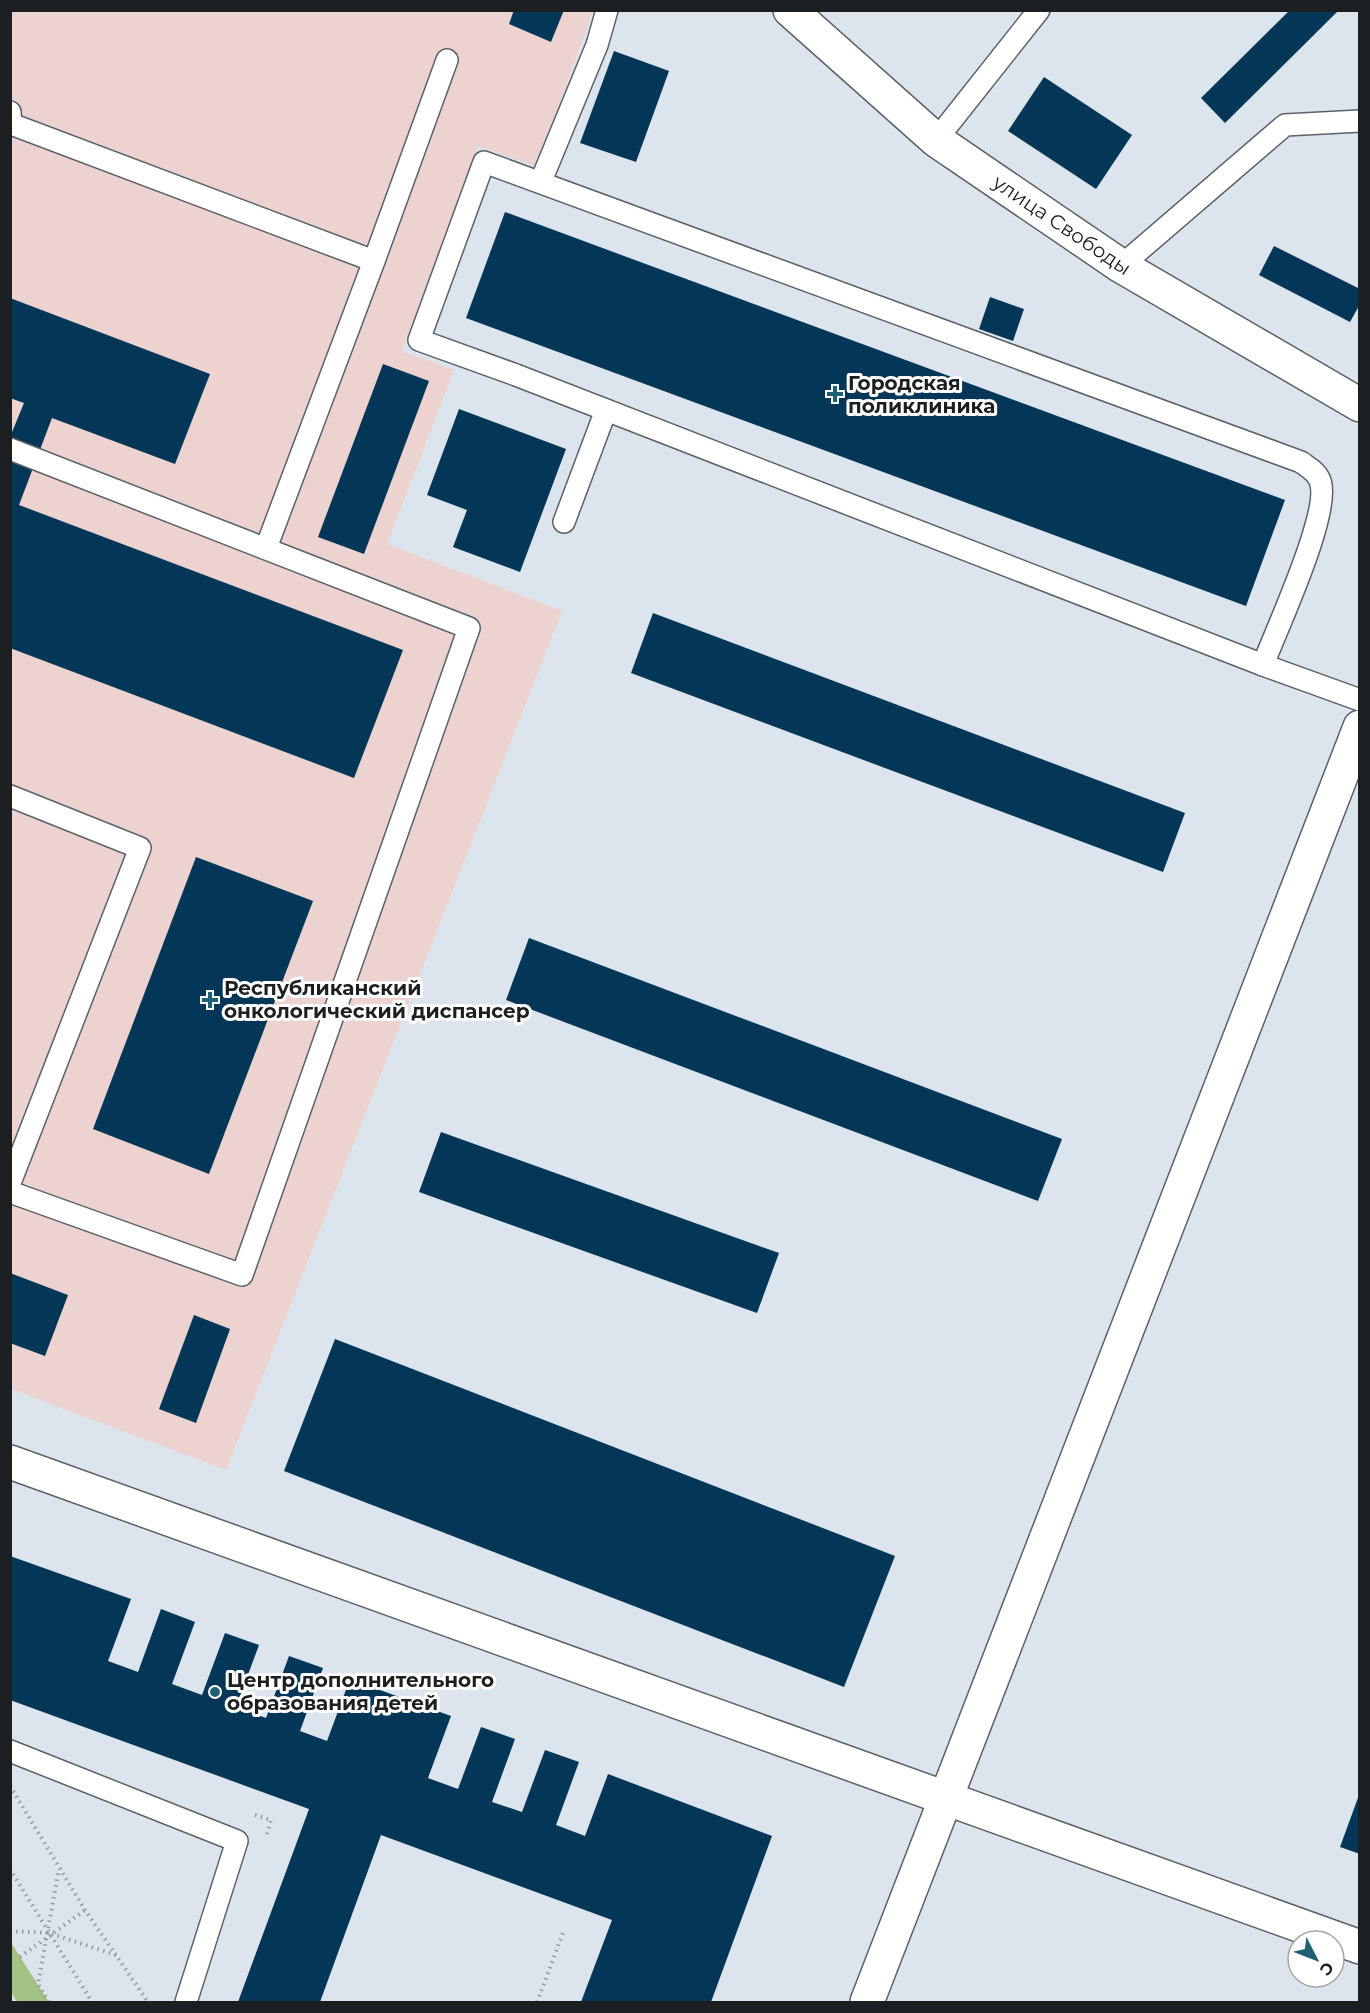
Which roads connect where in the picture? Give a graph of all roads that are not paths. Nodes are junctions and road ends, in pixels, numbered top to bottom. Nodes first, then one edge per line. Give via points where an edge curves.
1 (607, 10) edge
2 (790, 10) edge
3 (1039, 10) edge
4 (447, 60) dead end
5 (10, 112) edge
6 (1359, 121) edge
7 (936, 140) junction
8 (541, 182) junction
9 (374, 261) junction
10 (1121, 266) junction
11 (1359, 405) edge
12 (606, 410) junction
13 (10, 449) edge
14 (564, 522) dead end
15 (266, 548) junction
16 (1263, 665) junction
17 (1359, 700) edge
18 (1359, 727) edge
19 (10, 796) edge
20 (10, 1183) edge
21 (10, 1192) edge
22 (10, 1462) edge
23 (10, 1751) edge
24 (946, 1798) junction
25 (1359, 1947) edge
26 (186, 2002) edge
27 (867, 2002) edge

1 - 8 lane via 597,45
2 - 7 street, улица Свободы
3 - 7 lane
4 - 9 lane
5 - 9 lane via 11,124
6 - 10 lane via 1285,125
7 - 10 street, улица Свободы
8 - 12 lane via 484,162 418,340
8 - 16 lane via 1315,471 1321,482 1321,514
9 - 15 lane
10 - 11 street, улица Свободы
12 - 14 lane
12 - 16 lane
13 - 15 lane
15 - 21 lane via 469,628 242,1275
16 - 17 lane
18 - 24 street
19 - 20 lane via 140,848
22 - 24 street
23 - 26 lane via 237,1841
24 - 25 street
24 - 27 street

